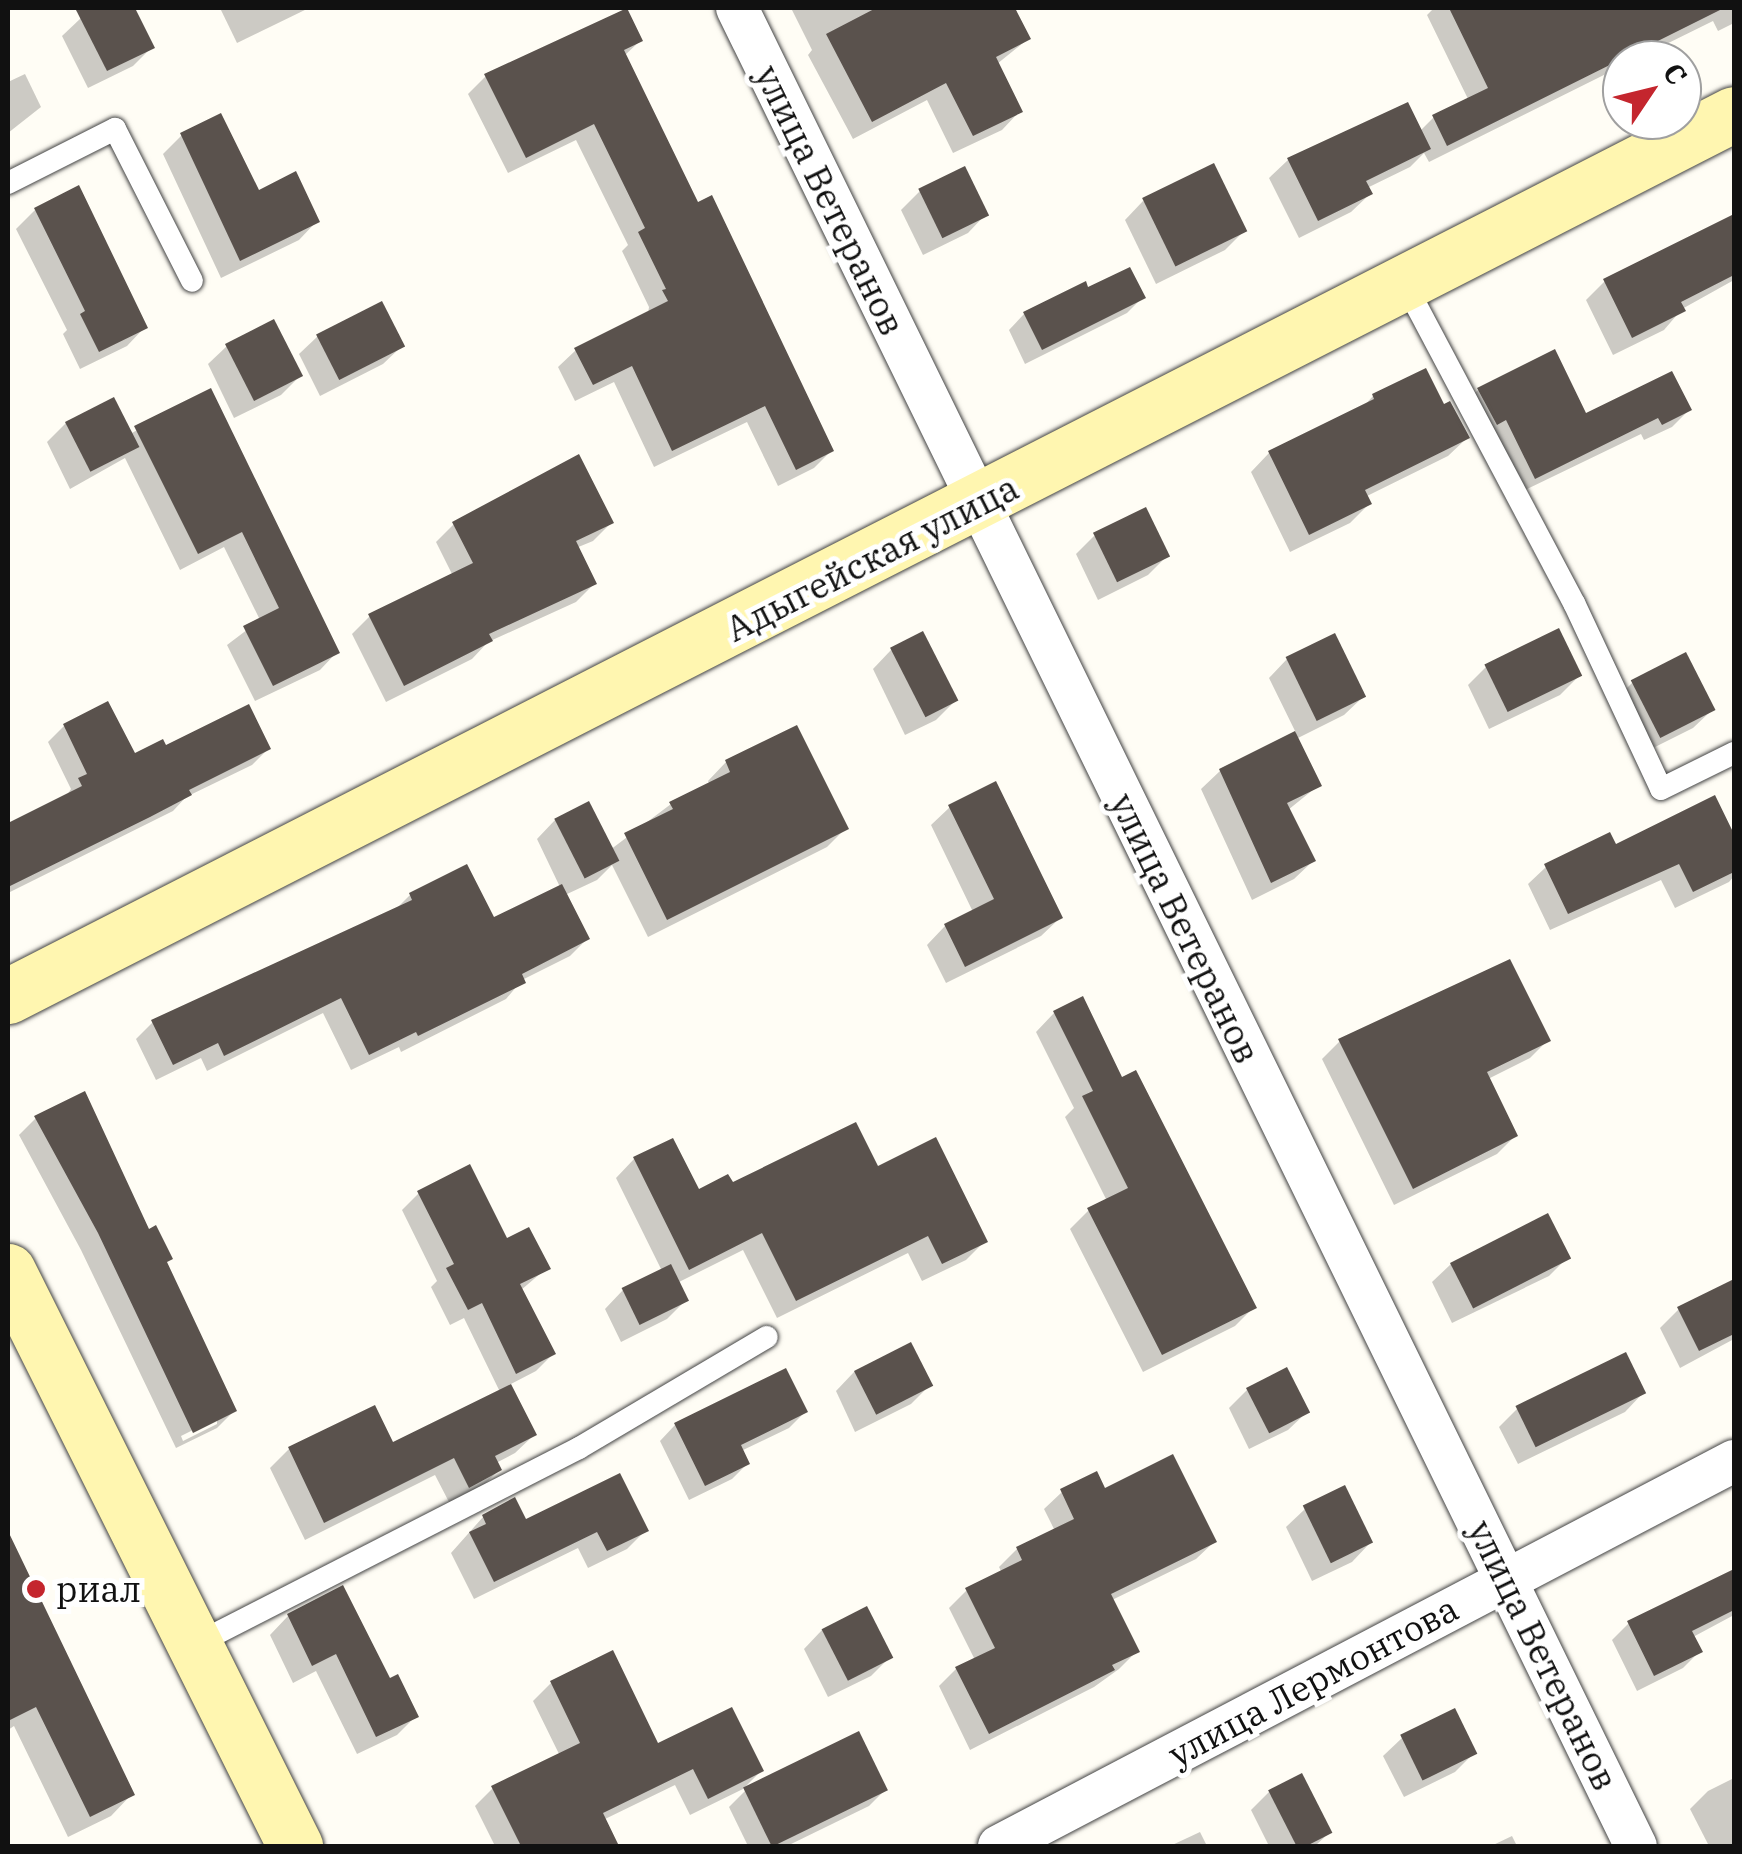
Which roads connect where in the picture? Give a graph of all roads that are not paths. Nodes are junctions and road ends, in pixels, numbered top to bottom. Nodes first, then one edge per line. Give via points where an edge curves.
1 (737, 8) edge
2 (1734, 114) edge
3 (8, 183) edge
4 (192, 281) dead end
5 (1405, 284) junction
6 (977, 504) junction
7 (1734, 753) edge
8 (8, 996) edge
9 (8, 1271) edge
10 (767, 1336) dead end
11 (1734, 1461) edge
12 (1506, 1579) junction
13 (194, 1645) junction
14 (294, 1846) edge
15 (998, 1846) edge
16 (1636, 1846) edge

1 - 6 street, улица Ветеранов
2 - 5 main road, Адыгейская улица
3 - 4 lane via 115,129
5 - 6 main road, Адыгейская улица
5 - 7 lane via 1574,603 1662,789
6 - 8 main road, Адыгейская улица
6 - 12 street, улица Ветеранов
9 - 13 main road
10 - 13 lane via 580,1448
11 - 12 street, улица Лермонтова
12 - 15 street, улица Лермонтова
12 - 16 street, улица Ветеранов
13 - 14 main road

